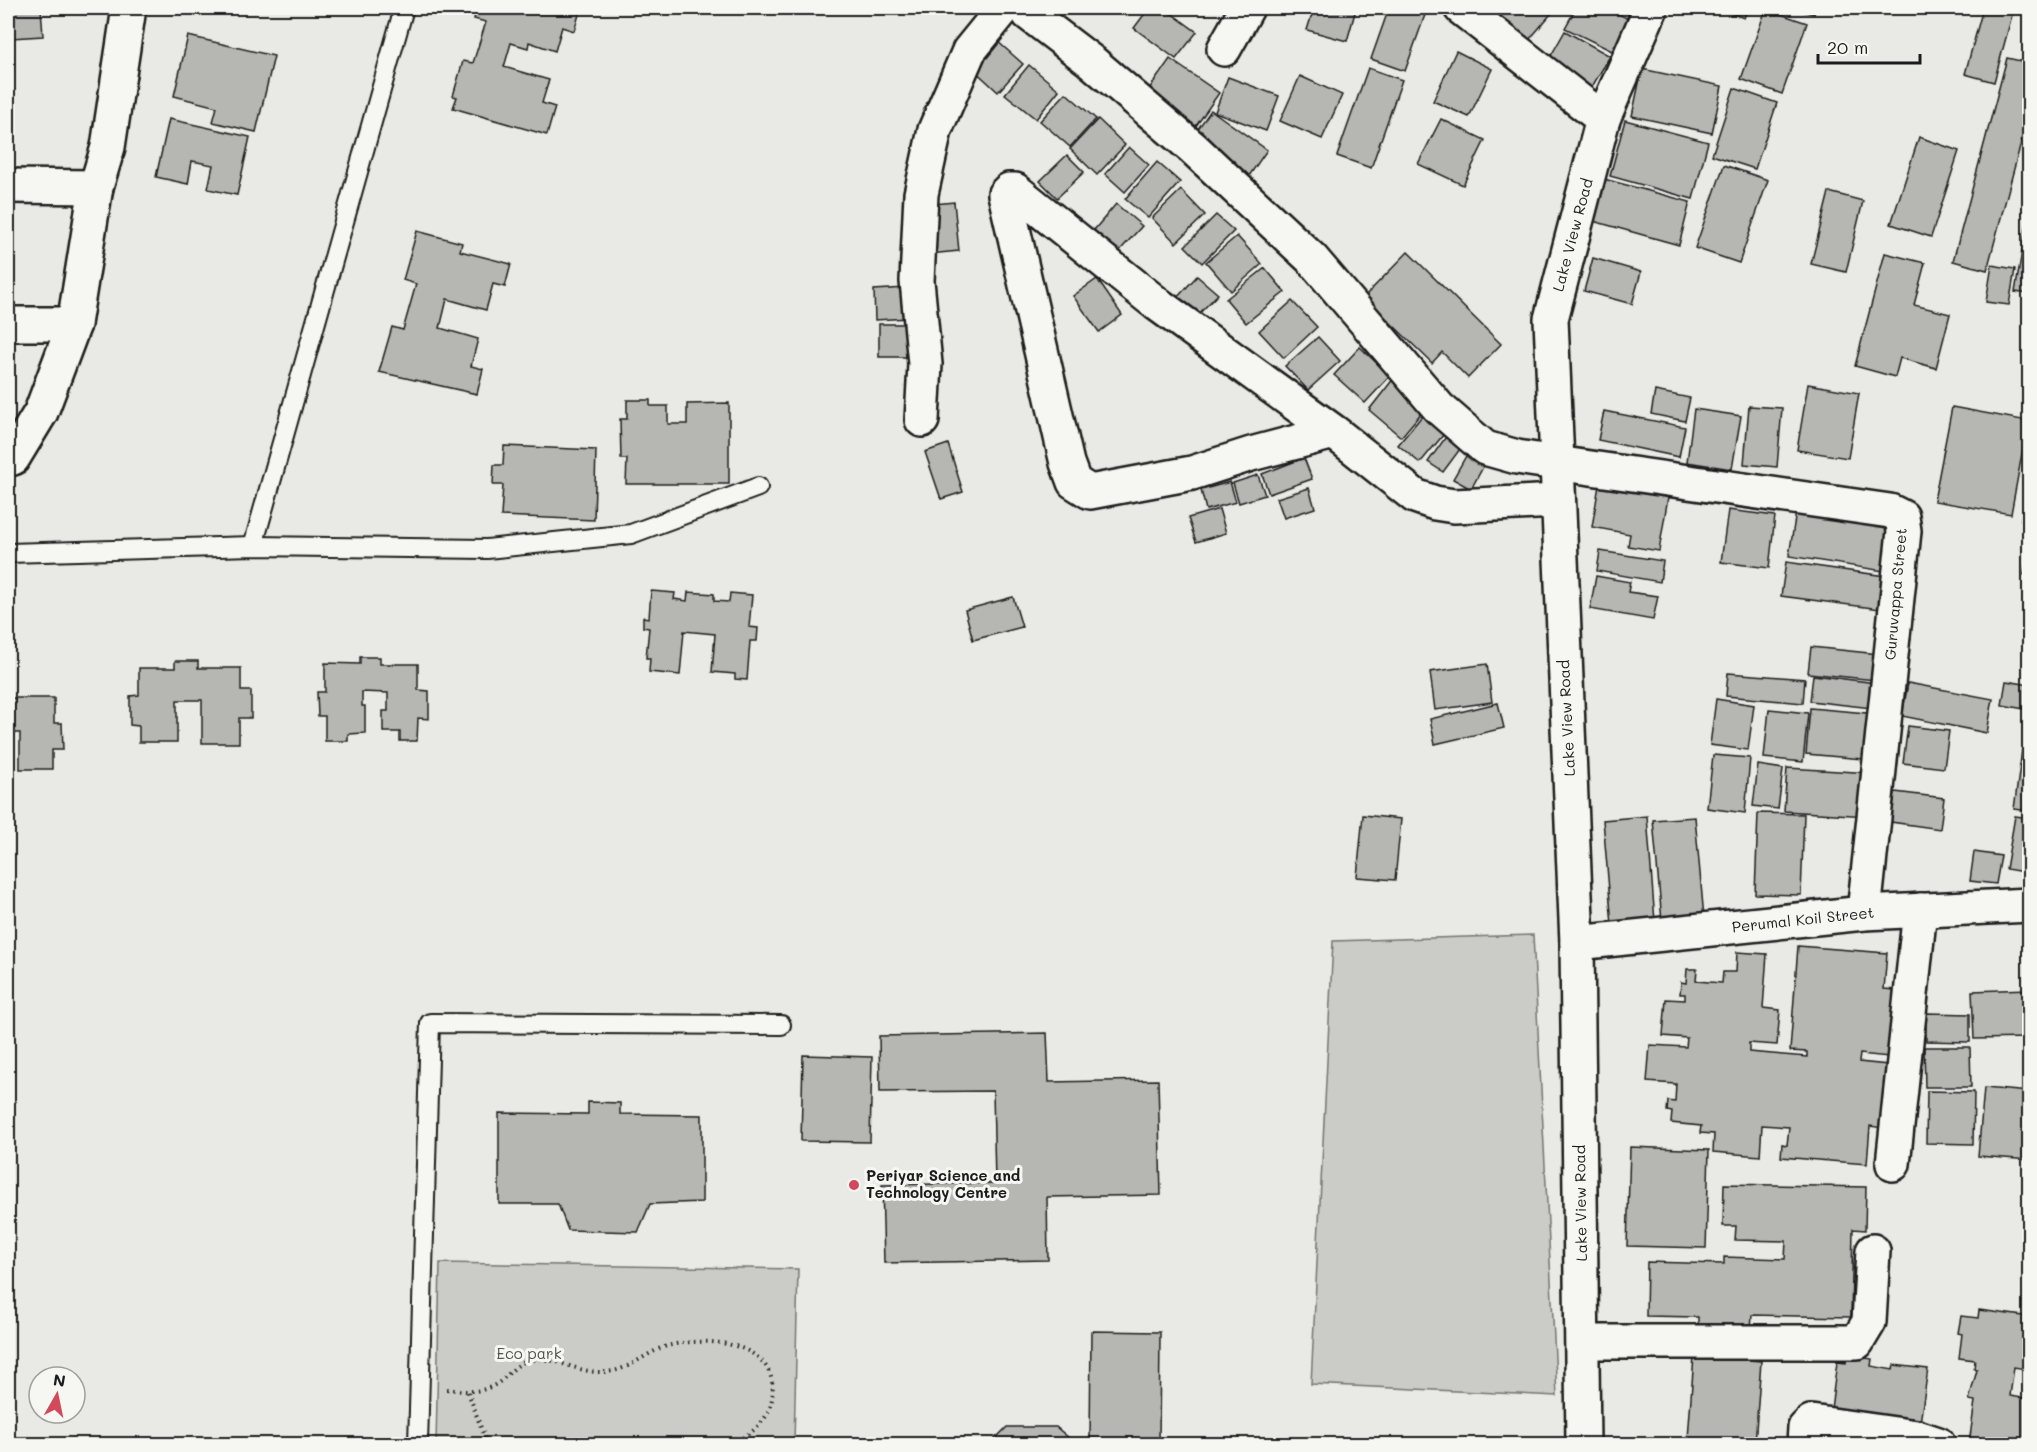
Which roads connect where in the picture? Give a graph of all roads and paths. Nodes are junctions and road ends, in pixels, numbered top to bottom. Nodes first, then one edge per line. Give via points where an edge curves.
1 (129, 8) edge
2 (404, 8) edge
3 (1247, 8) edge
4 (1461, 8) edge
5 (1651, 8) edge
6 (1016, 11) edge
7 (1224, 49) dead end
8 (1603, 119) junction
9 (8, 186) edge
10 (96, 187) junction
11 (8, 324) edge
12 (74, 324) junction
13 (922, 420) dead end
14 (1334, 432) junction
15 (8, 459) edge
16 (1556, 463) junction
17 (758, 487) dead end
18 (1557, 501) junction
19 (253, 546) junction
20 (8, 552) edge
21 (2030, 905) edge
22 (1920, 910) junction
23 (1864, 913) junction
24 (1577, 943) junction
25 (781, 1025) dead end
26 (1893, 1164) dead end
27 (1873, 1251) dead end
28 (1583, 1342) junction
29 (418, 1444) edge
30 (487, 1444) edge
31 (731, 1444) edge
32 (1584, 1444) edge
33 (1804, 1444) edge
34 (1938, 1444) edge

1 - 10 street via 108,147
2 - 19 lane
3 - 7 street
4 - 8 street
5 - 8 street, Lake View Road
6 - 13 street via 969,51 935,130 921,194 917,280 924,364
6 - 16 street via 1092,62 1312,259 1439,408 1485,448
8 - 16 street, Lake View Road via 1551,319
9 - 10 street
10 - 12 street
11 - 12 street
12 - 15 street via 41,412 13,458
14 - 14 street via 1156,303 1015,190 1005,194 1074,482 1090,492 1192,473
14 - 18 street via 1415,496 1435,503 1454,506
16 - 18 street, Lake View Road
16 - 23 street, Guruvappa Street via 1890,511 1902,517 1904,531
17 - 19 lane via 631,534 487,549
18 - 24 street, Lake View Road
19 - 20 lane
21 - 22 street, Perumal Koil Street
22 - 23 street, Perumal Koil Street
22 - 26 street
23 - 24 street, Perumal Koil Street
24 - 28 street, Lake View Road
25 - 29 lane via 430,1023
27 - 28 street via 1869,1322 1857,1342
28 - 32 street, Lake View Road
30 - 31 path via 468,1392 487,1389 515,1366 548,1359 578,1371 613,1371 663,1347 698,1342 747,1348 767,1367 772,1380 769,1411 758,1428
33 - 34 street via 1805,1428 1811,1422 1917,1437

